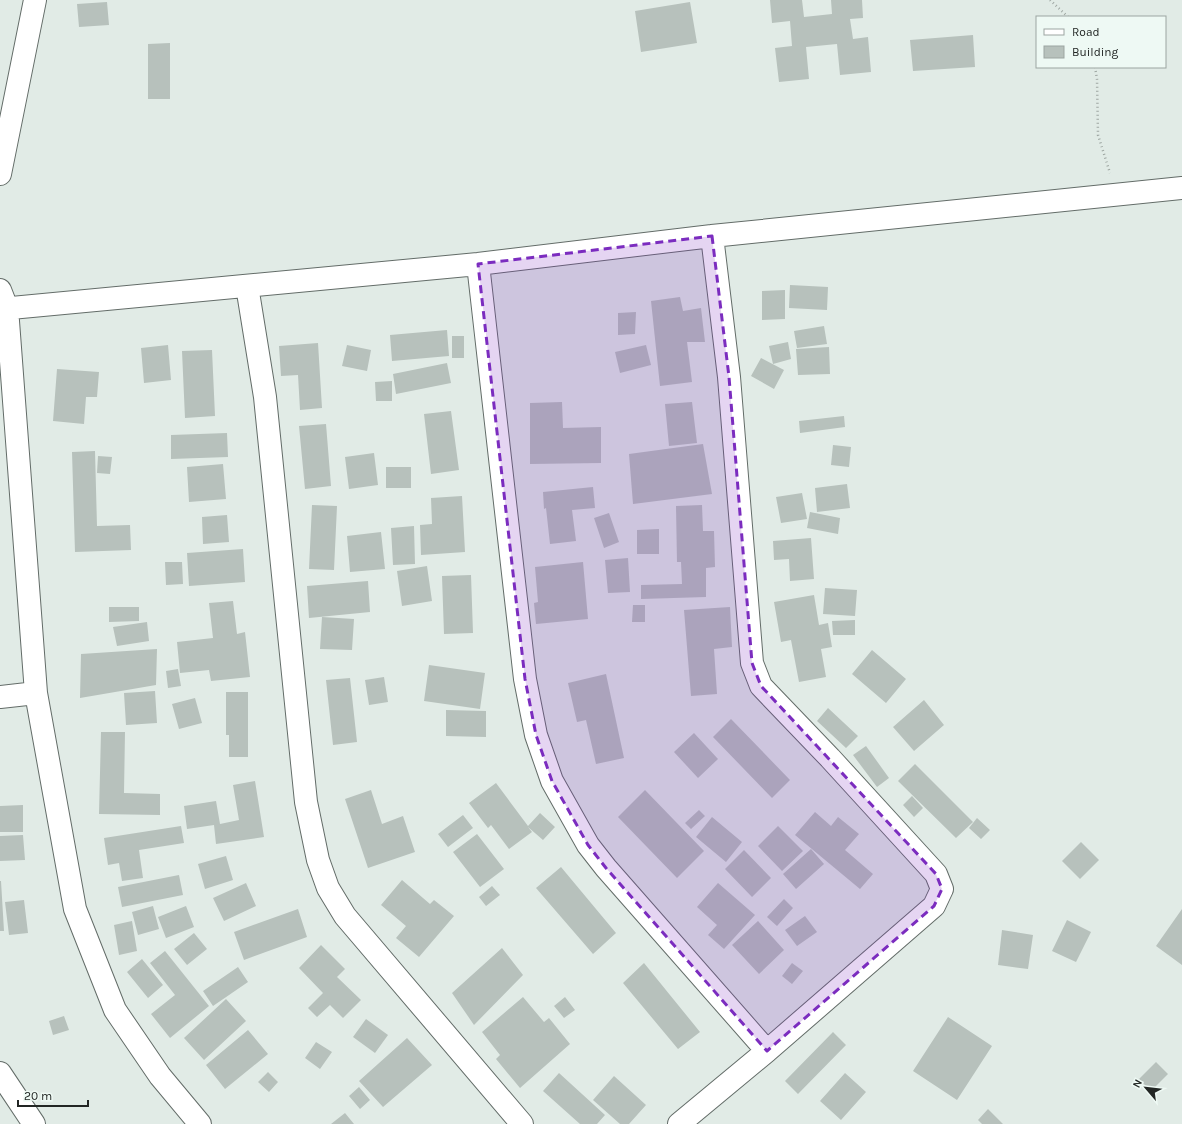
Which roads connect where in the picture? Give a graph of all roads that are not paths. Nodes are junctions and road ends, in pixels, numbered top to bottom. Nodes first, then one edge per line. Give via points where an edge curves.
1 (35, 0) edge
2 (0, 174) edge
3 (1182, 188) edge
4 (712, 236) junction
5 (478, 264) junction
6 (247, 286) junction
7 (2, 302) edge
8 (36, 693) junction
9 (0, 697) edge
10 (767, 1051) junction
11 (0, 1073) edge
12 (34, 1124) edge
13 (200, 1124) edge
14 (522, 1124) edge
15 (679, 1124) edge

1 - 2 street
3 - 4 street
4 - 5 street
4 - 10 street via 730,377 752,663 761,686 936,874 942,890 934,906
5 - 6 street
5 - 10 street via 525,679 536,735 552,781 588,845 606,868
6 - 7 street
6 - 14 street via 265,397 306,802 318,860 328,888 345,916
7 - 8 street
8 - 9 street
8 - 13 street via 75,909 114,1010 160,1076
10 - 15 street
11 - 12 street

